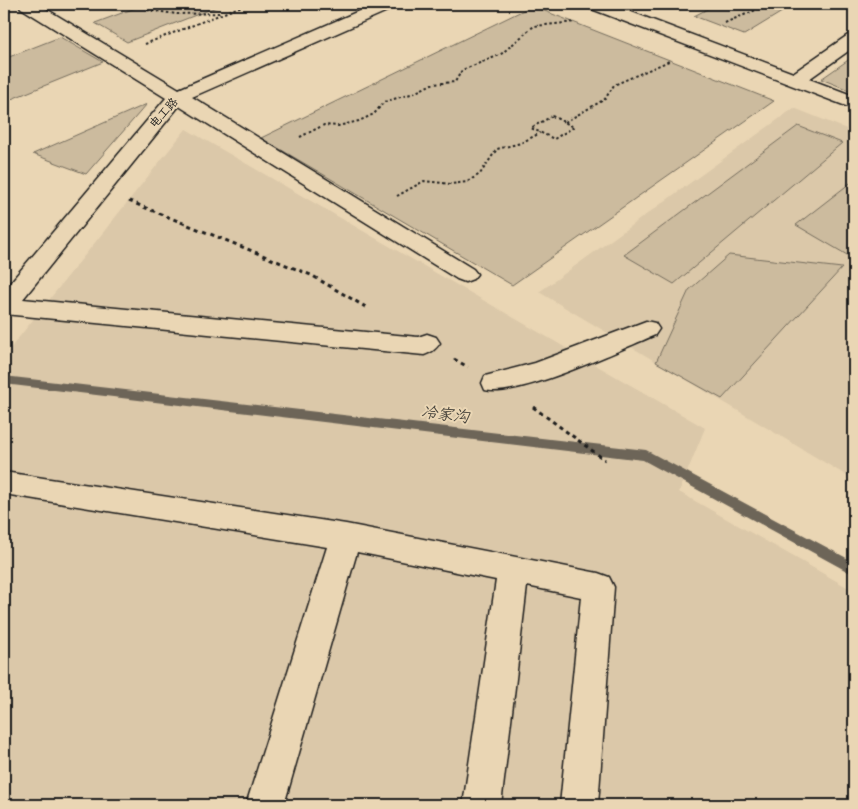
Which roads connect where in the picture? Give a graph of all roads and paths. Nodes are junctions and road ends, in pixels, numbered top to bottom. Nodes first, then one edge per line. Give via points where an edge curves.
1 (27, 4) edge
2 (247, 4) edge
3 (388, 4) edge
4 (766, 4) edge
5 (602, 6) edge
6 (147, 10) dead end
7 (224, 13) junction
8 (854, 40) edge
9 (694, 42) junction
10 (112, 57) junction
11 (796, 80) junction
12 (177, 97) junction
13 (854, 103) edge
14 (565, 122) junction
15 (540, 132) junction
16 (269, 153) junction
17 (100, 189) junction
18 (367, 214) junction
19 (465, 274) dead end
20 (4, 306) edge
21 (369, 309) dead end
22 (646, 329) dead end
23 (427, 343) joint
24 (495, 383) junction
25 (605, 460) dead end
26 (4, 483) edge
27 (346, 536) junction
28 (513, 570) junction
29 (265, 805) edge
30 (482, 805) edge
31 (579, 805) edge

1 - 10 street
2 - 7 path
3 - 12 street, 电工路
4 - 9 path
5 - 9 street
5 - 16 path via 584,21 534,26 500,55 462,70 455,82 432,84 384,102 374,114 359,121 338,126 324,125
6 - 7 path via 177,14
7 - 10 path
8 - 11 street
9 - 11 street
9 - 14 path via 665,63 614,85 605,99
10 - 12 street
11 - 13 street
12 - 16 street
12 - 17 street, 电工路
14 - 15 path via 552,116 531,128
14 - 15 path via 574,127 554,139
15 - 18 path via 521,143 497,149 480,174 467,182 424,181
16 - 18 street
17 - 20 street, 电工路
17 - 21 path via 311,275
18 - 19 street
20 - 23 street via 424,346
22 - 24 street via 542,372
23 - 24 path
24 - 25 path
26 - 27 street
27 - 28 street
27 - 29 street
28 - 30 street
28 - 31 street via 598,587

